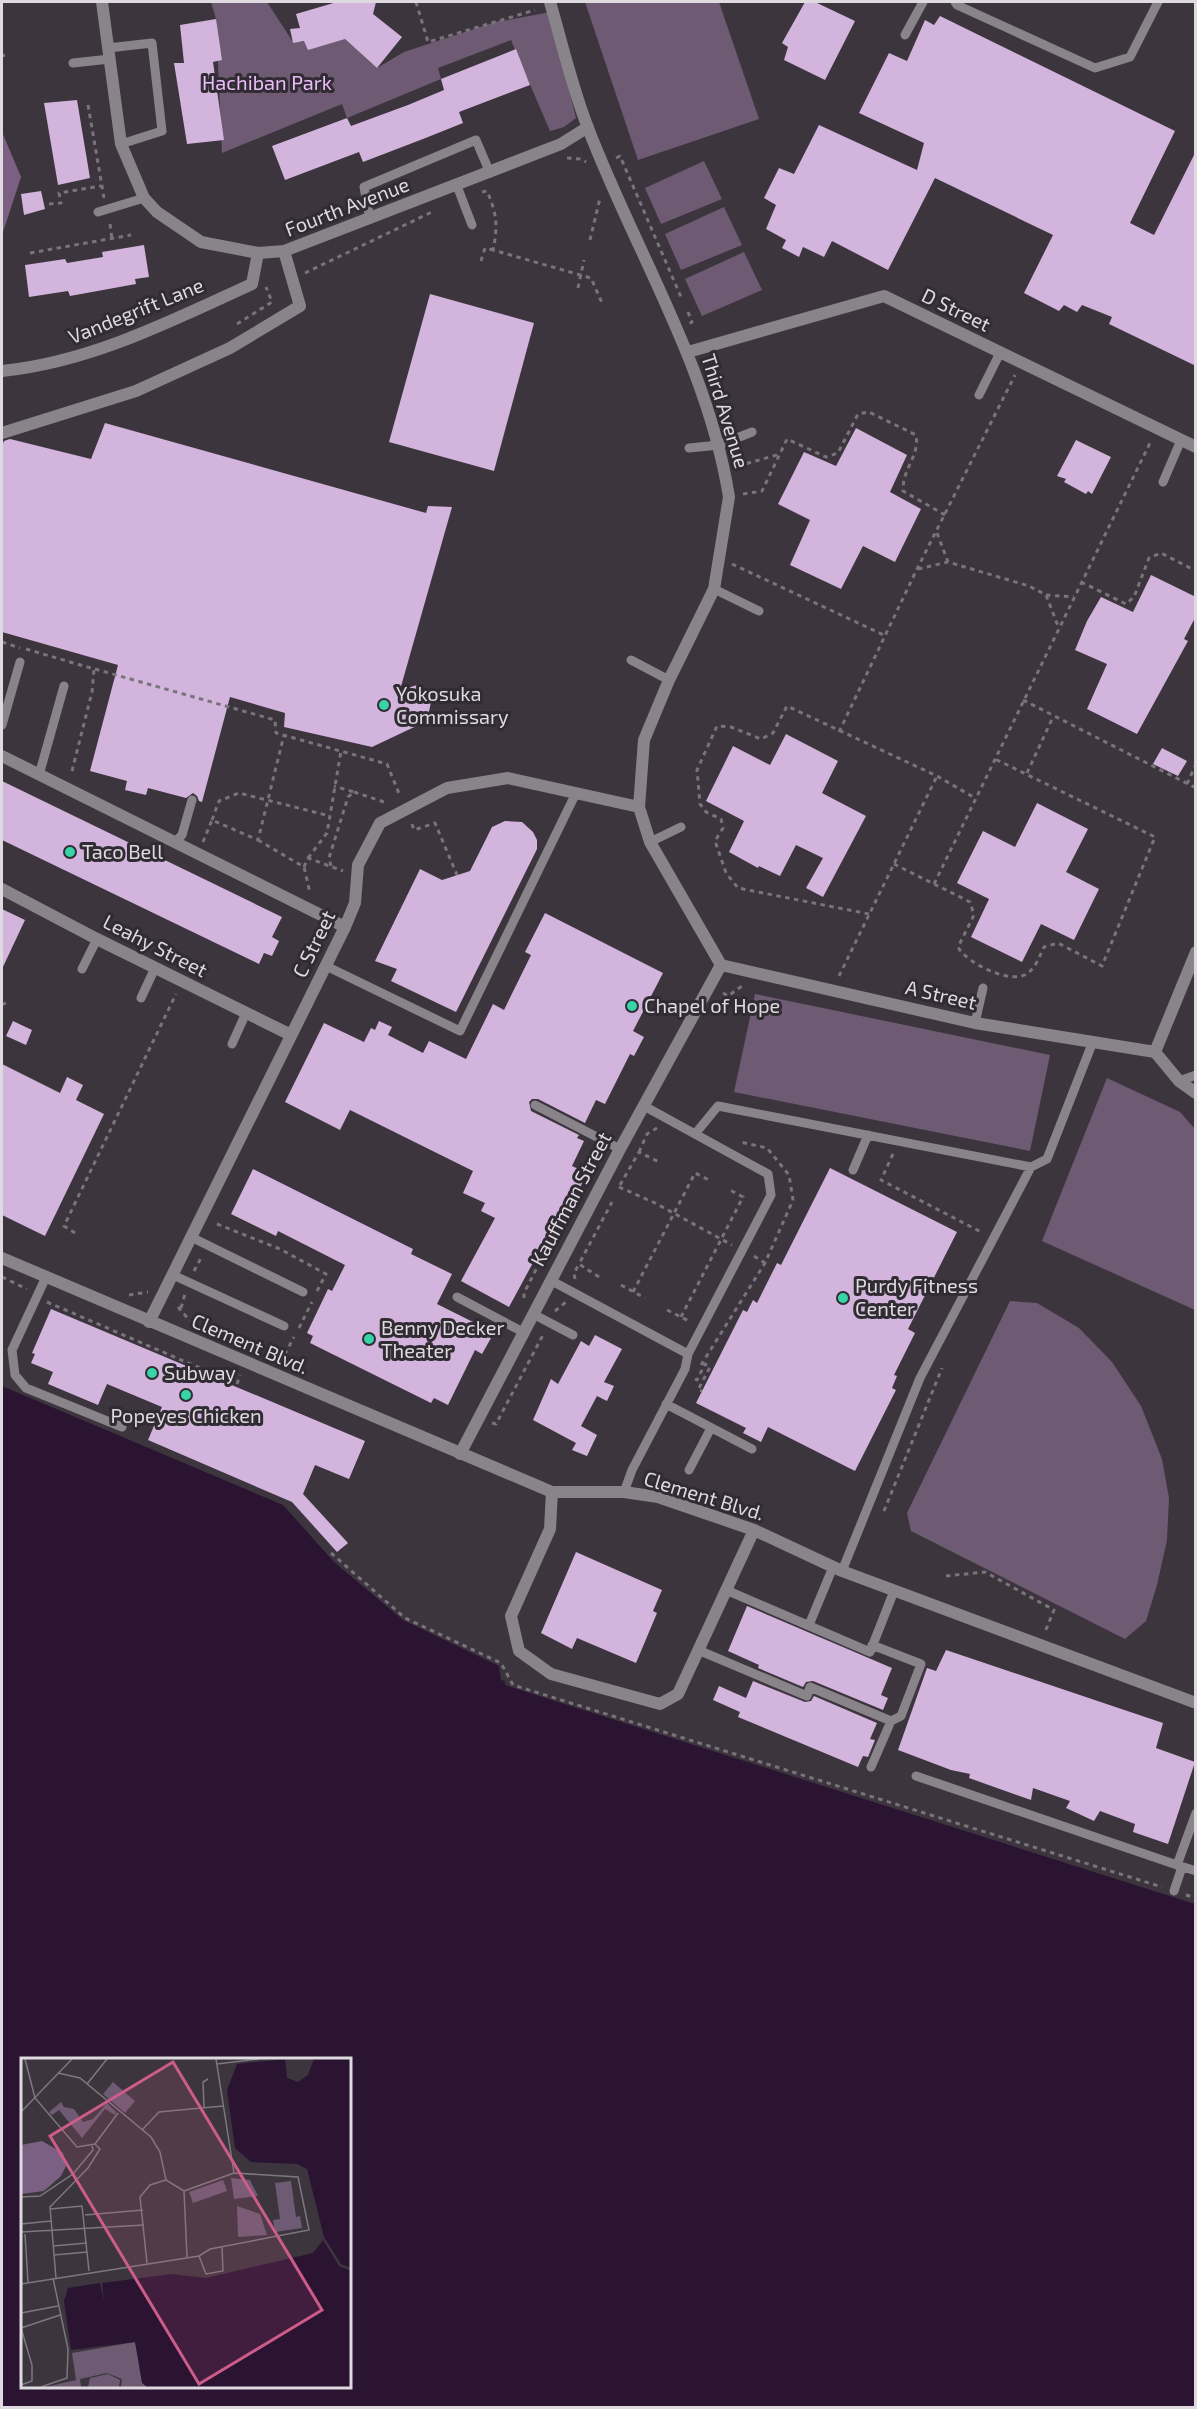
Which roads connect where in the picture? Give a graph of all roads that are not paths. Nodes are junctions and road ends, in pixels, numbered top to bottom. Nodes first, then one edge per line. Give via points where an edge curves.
1 (102, 2) edge
2 (550, 2) edge
3 (923, 2) edge
4 (955, 2) edge
5 (1158, 2) edge
6 (905, 35) dead end
7 (109, 53) junction
8 (73, 63) dead end
9 (588, 127) junction
10 (121, 144) junction
11 (490, 173) junction
12 (457, 186) junction
13 (144, 198) junction
14 (102, 211) road end
15 (370, 219) junction
16 (472, 225) dead end
17 (284, 251) junction
18 (258, 253) junction
19 (688, 352) junction
20 (1000, 352) junction
21 (2, 371) edge
22 (979, 395) dead end
23 (752, 432) dead end
24 (2, 433) edge
25 (1181, 440) junction
26 (719, 445) junction
27 (1196, 447) edge
28 (689, 448) dead end
29 (1163, 482) dead end
30 (714, 589) junction
31 (759, 611) dead end
32 (631, 660) dead end
33 (20, 662) dead end
34 (669, 680) junction
35 (64, 686) dead end
36 (2, 725) edge
37 (2, 756) edge
38 (39, 775) junction
39 (576, 793) junction
40 (192, 800) dead end
41 (639, 807) junction
42 (681, 827) dead end
43 (175, 842) junction
44 (650, 842) junction
45 (2, 888) edge
46 (345, 927) junction
47 (98, 939) junction
48 (1196, 952) edge
49 (721, 964) junction
50 (326, 966) junction
51 (155, 968) junction
52 (82, 969) dead end
53 (983, 988) dead end
54 (141, 998) dead end
55 (246, 1013) junction
56 (975, 1023) junction
57 (291, 1035) junction
58 (232, 1044) dead end
59 (1092, 1044) junction
60 (1155, 1052) junction
61 (1196, 1075) edge
62 (1179, 1081) junction
63 (1196, 1093) edge
64 (535, 1105) dead end
65 (644, 1106) junction
66 (695, 1134) junction
67 (868, 1135) junction
68 (620, 1149) junction
69 (1031, 1167) junction
70 (853, 1170) dead end
71 (191, 1237) junction
72 (2, 1258) edge
73 (173, 1275) junction
74 (46, 1277) junction
75 (550, 1280) junction
76 (303, 1292) dead end
77 (457, 1297) dead end
78 (533, 1314) junction
79 (149, 1322) junction
80 (284, 1326) dead end
81 (523, 1332) junction
82 (573, 1335) dead end
83 (688, 1354) junction
84 (666, 1404) junction
85 (122, 1427) dead end
86 (711, 1428) junction
87 (752, 1449) dead end
88 (460, 1454) junction
89 (689, 1470) dead end
90 (552, 1492) junction
91 (624, 1492) junction
92 (754, 1530) junction
93 (838, 1569) junction
94 (726, 1590) junction
95 (894, 1591) junction
96 (809, 1625) junction
97 (872, 1645) junction
98 (698, 1650) junction
99 (1196, 1703) edge
100 (891, 1721) junction
101 (872, 1767) dead end
102 (916, 1776) dead end
103 (1196, 1813) edge
104 (1180, 1866) junction
105 (1196, 1872) edge
106 (1174, 1891) road end

1 - 7 street, Fourth Avenue
2 - 9 street, Third Avenue
3 - 6 lane
4 - 5 lane via 1095,68 1130,57
7 - 8 lane
7 - 10 street, Fourth Avenue
7 - 10 lane via 152,44 162,131
9 - 11 street, Fourth Avenue via 561,144
9 - 19 street, Third Avenue
10 - 13 street, Fourth Avenue
11 - 12 street, Fourth Avenue
11 - 15 lane via 476,140 364,187
12 - 15 street, Fourth Avenue
12 - 16 lane
13 - 14 lane
13 - 18 street, Fourth Avenue via 157,212 201,242
15 - 17 street, Fourth Avenue
17 - 18 street, Fourth Avenue
17 - 24 street via 300,306 230,348 136,391
18 - 21 street, Vandegrift Lane via 252,284 144,333 72,359
19 - 20 street, D Street via 884,296
19 - 26 street, Third Avenue
20 - 22 lane
20 - 25 street, D Street
23 - 26 lane
25 - 27 street, D Street
25 - 29 lane
26 - 28 lane
26 - 30 street, Third Avenue via 729,497
30 - 31 lane
30 - 34 street, Third Avenue
32 - 34 lane
33 - 36 lane
34 - 41 street, Third Avenue via 644,740
35 - 38 lane
37 - 38 street
38 - 43 street
39 - 41 street, C Street
39 - 46 street, C Street via 508,778 447,788 380,823 358,865 355,903
39 - 50 lane via 460,1031
40 - 43 lane via 182,835
41 - 44 street, Third Avenue
42 - 44 lane
43 - 46 street
44 - 49 street, Third Avenue
45 - 47 street, Leahy Street
46 - 50 street, C Street
47 - 51 street, Leahy Street
47 - 52 lane
48 - 60 street
49 - 56 street, A Street
49 - 65 street, Kauffman Street
50 - 57 street, C Street
51 - 54 lane
51 - 55 street, Leahy Street
53 - 56 lane
55 - 57 street, Leahy Street
55 - 58 lane
56 - 59 street, A Street
57 - 71 street, C Street
59 - 60 street, A Street
59 - 69 lane via 1047,1159
60 - 62 street
61 - 62 lane
62 - 63 street
64 - 68 lane
65 - 66 lane
65 - 68 street, Kauffman Street
66 - 67 lane via 718,1106
66 - 83 lane via 768,1174 771,1195
67 - 69 lane
67 - 70 lane
68 - 75 street, Kauffman Street
69 - 93 lane via 920,1378
71 - 73 street, C Street
71 - 76 lane
72 - 74 street, Clement Blvd.
73 - 79 street, C Street
73 - 80 lane
74 - 79 street, Clement Blvd.
74 - 85 lane via 12,1350 15,1375 26,1388
75 - 78 street, Kauffman Street
75 - 83 lane
77 - 81 lane
78 - 81 street, Kauffman Street
78 - 82 lane
79 - 88 street, Clement Blvd.
81 - 88 street, Kauffman Street
83 - 84 lane via 685,1369
84 - 86 lane
84 - 91 lane
86 - 87 lane
86 - 89 lane
88 - 90 street, Clement Blvd.
90 - 91 street, Clement Blvd.
90 - 98 street via 550,1529 511,1616 519,1651 551,1674 660,1704 678,1694
91 - 92 street, Clement Blvd. via 658,1497
92 - 93 street, Clement Blvd.
92 - 94 street
93 - 95 street, Clement Blvd.
93 - 96 lane
94 - 96 lane
94 - 98 street
95 - 97 lane
95 - 99 street, Clement Blvd.
96 - 97 lane via 870,1652
97 - 100 lane via 921,1664 901,1716
98 - 100 lane via 807,1696 810,1687
100 - 101 lane
102 - 104 lane
103 - 104 lane
104 - 105 lane
104 - 106 lane

